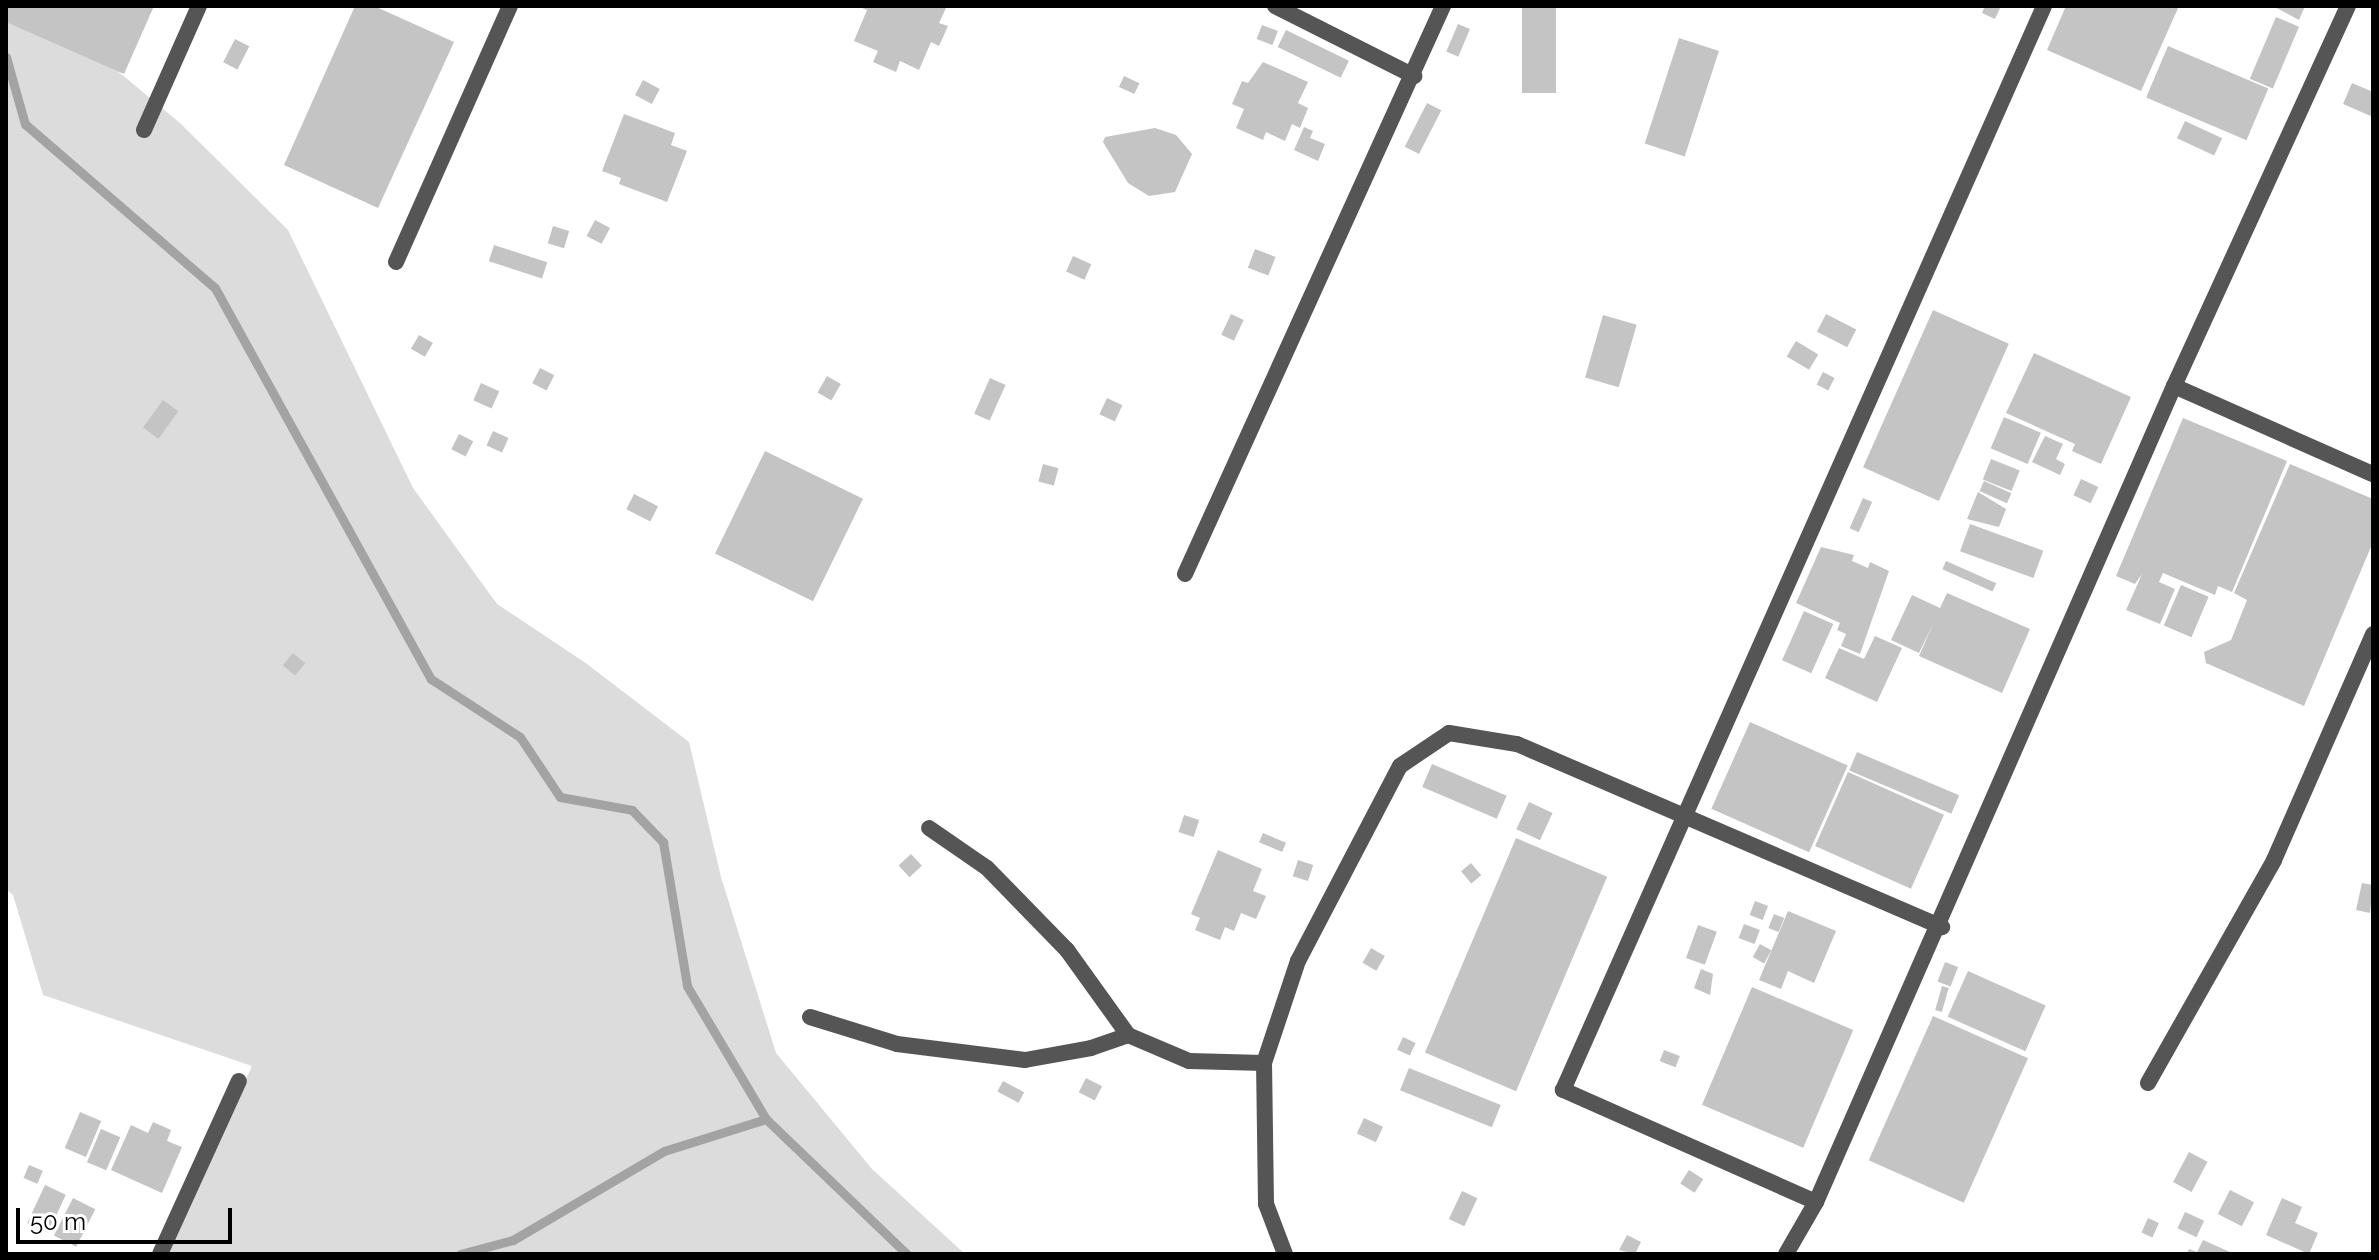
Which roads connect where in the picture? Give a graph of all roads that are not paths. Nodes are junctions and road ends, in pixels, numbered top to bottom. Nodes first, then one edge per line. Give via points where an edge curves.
1 (199, 6) edge
2 (510, 6) edge
3 (1275, 6) edge
4 (1443, 6) edge
5 (2044, 6) edge
6 (2348, 6) edge
7 (1414, 76) junction
8 (144, 130) dead end
9 (396, 262) dead end
10 (2174, 386) junction
11 (2373, 474) edge
12 (1185, 574) dead end
13 (2373, 634) edge
14 (929, 828) dead end
15 (1942, 927) dead end
16 (810, 1017) dead end
17 (1128, 1035) junction
18 (1264, 1063) junction
19 (239, 1081) dead end
20 (2148, 1083) dead end
21 (1816, 1202) junction
22 (160, 1254) edge
23 (1285, 1254) edge
24 (1786, 1254) edge

1 - 8 street
2 - 9 street
3 - 7 street
4 - 7 street
5 - 21 street via 1563,1090
6 - 10 street
7 - 12 street
10 - 11 street
10 - 21 street
13 - 20 street via 2274,860
14 - 17 street via 987,868 1067,950
15 - 18 street via 1517,744 1449,733 1400,766 1298,961
16 - 17 street via 897,1044 1025,1060
17 - 18 street via 1189,1061
18 - 23 street via 1266,1204
19 - 22 street
21 - 24 street

